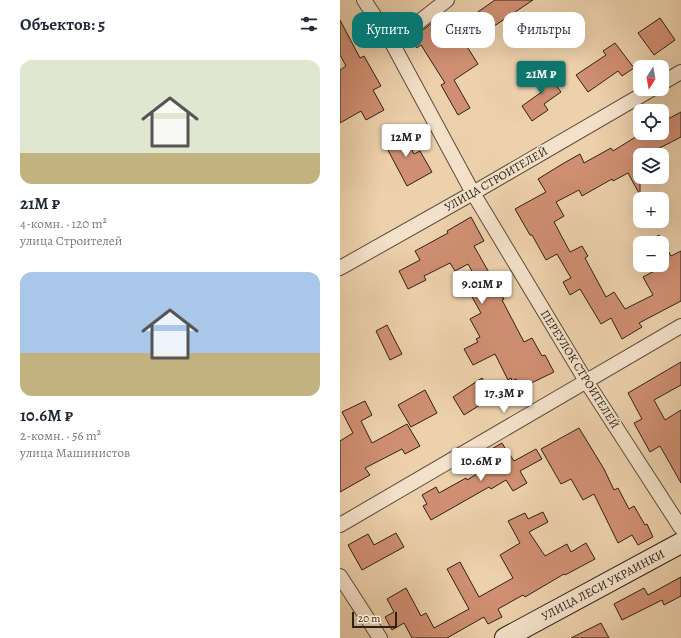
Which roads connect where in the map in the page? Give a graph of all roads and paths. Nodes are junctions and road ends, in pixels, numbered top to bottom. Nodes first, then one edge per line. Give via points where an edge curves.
1 (364, 0) edge
2 (447, 0) edge
3 (372, 12) edge
4 (423, 19) edge
5 (394, 48) edge
6 (681, 72) edge
7 (669, 79) edge
8 (640, 96) edge
9 (473, 193) junction
10 (340, 268) edge
11 (681, 326) edge
12 (586, 381) junction
13 (340, 525) edge
14 (681, 528) edge
15 (681, 543) edge
16 (340, 576) edge
17 (380, 638) edge
18 (505, 638) edge

1 - 3 street, ПЕРЕУЛОК СТРОИТЕЛЕЙ
2 - 4 street
5 - 9 street, ПЕРЕУЛОК СТРОИТЕЛЕЙ
6 - 7 street
8 - 9 street, УЛИЦА СТРОИТЕЛЕЙ
9 - 10 street, УЛИЦА СТРОИТЕЛЕЙ
9 - 12 street, ПЕРЕУЛОК СТРОИТЕЛЕЙ
11 - 12 street
12 - 13 street
12 - 14 street, ПЕРЕУЛОК СТРОИТЕЛЕЙ
15 - 18 main road, УЛИЦА ЛЕСИ УКРАИНКИ
16 - 17 street

